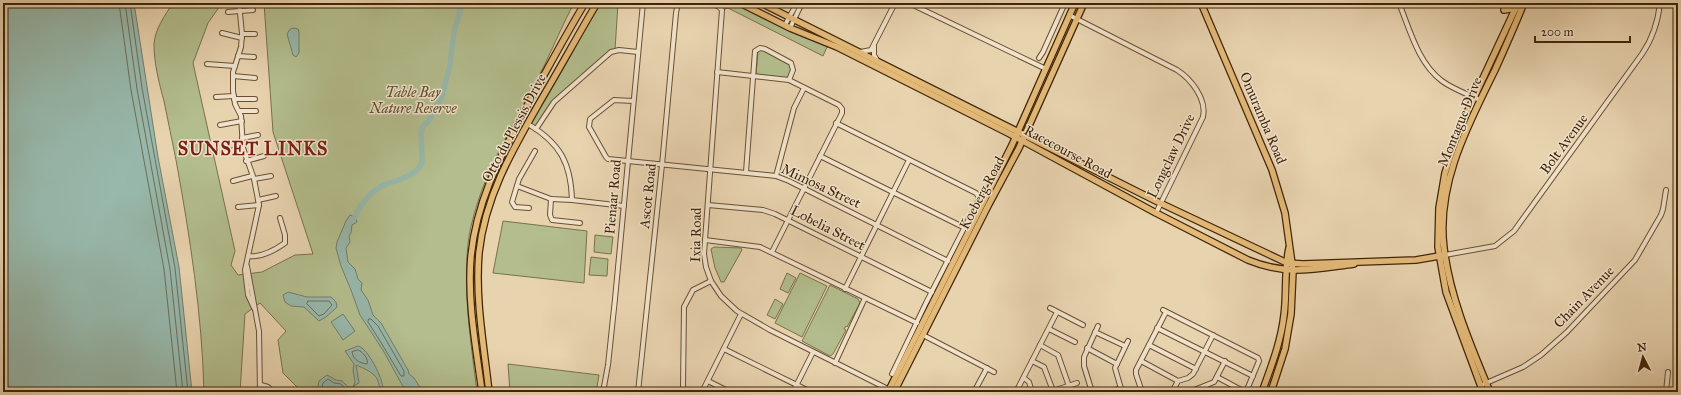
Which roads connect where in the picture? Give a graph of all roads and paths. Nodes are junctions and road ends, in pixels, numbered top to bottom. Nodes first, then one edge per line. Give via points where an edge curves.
1 (239, 3) edge
2 (585, 3) edge
3 (597, 3) edge
4 (642, 3) edge
5 (678, 3) edge
6 (712, 3) edge
7 (740, 3) edge
8 (761, 3) edge
9 (797, 3) edge
10 (802, 3) edge
11 (895, 3) edge
12 (909, 3) edge
13 (1065, 3) edge
14 (1075, 3) edge
15 (1084, 3) edge
16 (1201, 3) edge
17 (1399, 3) edge
18 (1524, 3) edge
19 (1660, 3) edge
20 (1517, 6) edge
21 (253, 10) dead end
22 (1504, 10) dead end
23 (240, 11) junction
24 (228, 12) dead end
25 (1069, 15) junction
26 (792, 18) junction
27 (1077, 18) junction
28 (787, 27) junction
29 (222, 33) dead end
30 (255, 34) dead end
31 (242, 36) junction
32 (875, 43) junction
33 (638, 52) junction
34 (859, 52) junction
35 (238, 56) junction
36 (254, 57) dead end
37 (1039, 58) dead end
38 (877, 61) junction
39 (208, 64) dead end
40 (235, 66) junction
41 (1046, 69) junction
42 (717, 72) junction
43 (233, 76) junction
44 (753, 76) junction
45 (255, 78) dead end
46 (789, 80) junction
47 (804, 88) junction
48 (216, 97) dead end
49 (234, 98) junction
50 (254, 99) dead end
51 (1478, 99) junction
52 (633, 101) junction
53 (240, 111) junction
54 (256, 111) dead end
55 (242, 121) junction
56 (836, 123) junction
57 (528, 124) junction
58 (220, 125) dead end
59 (536, 129) junction
60 (1018, 131) junction
61 (1025, 134) junction
62 (258, 135) dead end
63 (1015, 137) junction
64 (242, 138) junction
65 (1022, 141) junction
66 (242, 148) junction
67 (535, 151) dead end
68 (226, 152) dead end
69 (264, 156) dead end
70 (820, 156) junction
71 (246, 160) junction
72 (909, 160) junction
73 (627, 161) junction
74 (662, 165) junction
75 (711, 169) junction
76 (746, 172) junction
77 (271, 176) dead end
78 (776, 176) junction
79 (253, 178) junction
80 (233, 181) dead end
81 (517, 186) junction
82 (804, 188) junction
83 (1666, 190) dead end
84 (893, 192) junction
85 (276, 196) dead end
86 (258, 200) junction
87 (551, 200) junction
88 (572, 200) junction
89 (1160, 203) junction
90 (708, 204) junction
91 (259, 205) junction
92 (624, 206) junction
93 (238, 207) dead end
94 (529, 208) dead end
95 (1156, 213) junction
96 (280, 218) dead end
97 (788, 220) junction
98 (580, 223) dead end
99 (877, 225) junction
100 (965, 228) junction
101 (705, 240) junction
102 (772, 252) junction
103 (248, 256) junction
104 (1442, 256) junction
105 (862, 257) junction
106 (1395, 260) junction
107 (948, 261) junction
108 (1290, 263) junction
109 (1290, 271) junction
110 (711, 282) junction
111 (845, 289) junction
112 (932, 292) junction
113 (866, 298) junction
114 (1050, 308) dead end
115 (1057, 312) junction
116 (741, 314) junction
117 (917, 323) junction
118 (1083, 325) dead end
119 (1098, 326) dead end
120 (1049, 328) junction
121 (1157, 328) junction
122 (1095, 332) junction
123 (923, 335) junction
124 (1213, 335) junction
125 (1128, 341) dead end
126 (1075, 342) dead end
127 (1040, 345) junction
128 (1149, 345) junction
129 (1125, 346) junction
130 (1087, 348) junction
131 (724, 349) junction
132 (813, 352) junction
133 (1205, 352) junction
134 (1032, 361) junction
135 (1141, 361) junction
136 (1225, 361) junction
137 (835, 363) junction
138 (1117, 364) junction
139 (987, 368) junction
140 (1196, 369) junction
141 (994, 372) dead end
142 (1668, 372) dead end
143 (892, 374) dead end
144 (1253, 376) junction
145 (1217, 377) junction
146 (1024, 378) junction
147 (708, 381) junction
148 (1178, 381) junction
149 (1077, 383) dead end
150 (1483, 384) junction
151 (261, 385) junction
152 (797, 385) junction
153 (1069, 386) junction
154 (1206, 386) junction
155 (1122, 390) edge
156 (1152, 390) dead end
157 (891, 391) edge
158 (1052, 391) edge
159 (260, 392) edge
160 (274, 392) edge
161 (482, 392) edge
162 (490, 392) edge
163 (603, 392) edge
164 (638, 392) edge
165 (685, 392) edge
166 (702, 392) edge
167 (730, 392) edge
168 (793, 392) edge
169 (811, 392) edge
170 (974, 392) edge
171 (1016, 392) edge
172 (1032, 392) edge
173 (1071, 392) edge
174 (1092, 392) edge
175 (1109, 392) edge
176 (1142, 392) edge
177 (1146, 392) edge
178 (1172, 392) edge
179 (1189, 392) edge
180 (1208, 392) edge
181 (1246, 392) edge
182 (1262, 392) edge
183 (1271, 392) edge
184 (1483, 392) edge
185 (1490, 392) edge
186 (1666, 392) edge

1 - 23 street
2 - 161 main road, Otto du Plessis Drive via 498,162 480,210 471,256 470,286
3 - 57 main road, Otto du Plessis Drive
4 - 33 street, Pienaar Road
5 - 74 street, Ascot Road
6 - 42 street, Ixia Road via 722,10
7 - 28 main road, Racecourse Road
8 - 26 main road, Racecourse Road
9 - 26 street
10 - 26 street
11 - 32 street
12 - 41 street
13 - 37 street
14 - 25 main road, Koeberg Road
15 - 27 main road, Koeberg Road
16 - 108 main road, Omuramba Road via 1276,179 1284,208
17 - 51 street via 1419,53 1427,66 1441,80
18 - 51 main road, Montague Drive
19 - 104 street, Bolt Avenue via 1657,25 1646,49 1514,231 1495,246
20 - 22 main road
20 - 51 main road, Montague Drive
21 - 23 street
23 - 24 street
23 - 31 street
25 - 27 street, Longclaw Drive
25 - 41 main road, Koeberg Road
26 - 28 street
26 - 34 main road, Racecourse Road
27 - 61 main road, Koeberg Road
27 - 89 street, Longclaw Drive via 1177,70 1195,87 1203,108 1203,117
28 - 63 main road, Racecourse Road via 837,47
29 - 31 street
30 - 31 street
31 - 35 street
32 - 34 street via 871,50
32 - 38 street via 874,55
33 - 52 street, Pienaar Road
33 - 59 street via 611,52 554,102
34 - 38 main road, Racecourse Road
35 - 36 street
35 - 40 street
38 - 60 main road, Racecourse Road
39 - 40 street
40 - 43 street
41 - 60 main road, Koeberg Road
42 - 44 street
42 - 75 street, Ixia Road
43 - 45 street
43 - 49 street
44 - 46 street
44 - 46 street via 755,51 760,48 791,63 793,70
44 - 76 street
46 - 47 street
47 - 56 street via 842,108
47 - 78 street via 794,108
48 - 49 street
49 - 50 street
49 - 53 street
51 - 104 main road, Montague Drive via 1458,132 1444,176 1438,219
52 - 73 street, Pienaar Road
52 - 73 street, Mimosa Street via 614,100 592,116 589,122 589,128 606,157
53 - 54 street
53 - 55 street
55 - 58 street
55 - 64 street
56 - 70 street
56 - 72 street
57 - 59 street
57 - 162 main road, Otto du Plessis Drive via 505,164 497,184 481,243 479,294
59 - 88 street via 555,145 562,156 570,177
60 - 61 main road, Racecourse Road
60 - 63 main road, Koeberg Road
61 - 65 main road, Koeberg Road
61 - 89 main road, Racecourse Road
62 - 64 street
63 - 65 main road, Racecourse Road
63 - 157 main road, Koeberg Road
64 - 66 street
65 - 95 main road, Racecourse Road
65 - 123 main road, Koeberg Road
66 - 68 street
66 - 71 street
67 - 81 street
69 - 71 street
70 - 82 street
70 - 84 street
71 - 79 street
72 - 84 street
72 - 100 street via 978,196 979,200
73 - 74 street, Mimosa Street
73 - 92 street, Pienaar Road
74 - 75 street, Mimosa Street
74 - 164 street, Ascot Road
75 - 76 street, Mimosa Street
75 - 90 street, Ixia Road
76 - 78 street, Mimosa Street
77 - 79 street
78 - 82 street, Mimosa Street
79 - 80 street
79 - 86 street
81 - 87 street
81 - 94 street via 512,205
82 - 97 street
82 - 99 street, Mimosa Street
83 - 150 street, Chain Avenue via 1661,215 1640,253 1568,332 1520,369
84 - 99 street
84 - 100 street
85 - 86 street
86 - 91 street
87 - 88 street
87 - 98 street via 551,219
88 - 92 street
89 - 95 street, Longclaw Drive
89 - 108 main road, Racecourse Road
90 - 97 street, Lobelia Street via 769,212
90 - 101 street, Ixia Road
91 - 93 street
91 - 103 street
92 - 163 street, Pienaar Road via 609,359
95 - 109 main road, Racecourse Road via 1248,260 1262,266
96 - 103 street via 286,235 285,243 261,256
97 - 102 street
97 - 105 street, Lobelia Street
99 - 105 street
99 - 107 street, Mimosa Street
100 - 107 street
101 - 102 street via 756,246
101 - 110 street, Ixia Road via 704,254
102 - 111 street
103 - 151 street via 246,266 260,339
104 - 106 main road, Racecourse Road
104 - 150 main road, Montague Drive via 1447,295
105 - 111 street
105 - 112 street, Lobelia Street
106 - 108 main road, Racecourse Road
106 - 109 main road, Racecourse Road
107 - 112 street
108 - 109 main road, Omuramba Road
109 - 182 main road, Omuramba Road via 1282,329
109 - 183 main road, Omuramba Road via 1290,327
110 - 116 street, Ixia Road via 727,302
110 - 165 street via 693,290 684,307
111 - 113 street
112 - 117 street
113 - 117 street
113 - 137 street
114 - 115 street
115 - 118 street
115 - 120 street
116 - 131 street
116 - 132 street, Ixia Road
117 - 143 street
119 - 122 street
120 - 126 street
120 - 127 street
121 - 124 street via 1164,311
121 - 128 street
121 - 133 street
122 - 129 street
122 - 130 street
123 - 139 street
123 - 157 main road, Koeberg Road
124 - 133 street
124 - 144 street via 1258,358
125 - 129 street
127 - 134 street
127 - 153 street via 1058,355
128 - 135 street
128 - 140 street
129 - 138 street
130 - 138 street
130 - 174 street via 1083,362
131 - 147 street
131 - 152 street
132 - 137 street, Ixia Road
132 - 152 street
133 - 136 street
133 - 140 street
134 - 146 street
134 - 158 street via 1044,367
135 - 148 street
135 - 176 street via 1136,374
136 - 144 street
136 - 145 street
137 - 157 street, Ixia Road
138 - 155 street via 1115,370
139 - 141 street
139 - 170 street
140 - 148 street via 1191,376
142 - 186 street
144 - 181 street
145 - 154 street via 1212,384
145 - 181 street
146 - 171 street
146 - 172 street via 1029,382
147 - 166 street
147 - 167 street
148 - 178 street
149 - 153 street
150 - 184 main road, Montague Drive
150 - 185 main road, Montague Drive
151 - 159 street
151 - 160 street
152 - 168 street
152 - 169 street
153 - 158 street
153 - 173 street
154 - 179 street
154 - 180 street
155 - 175 street
156 - 177 street

